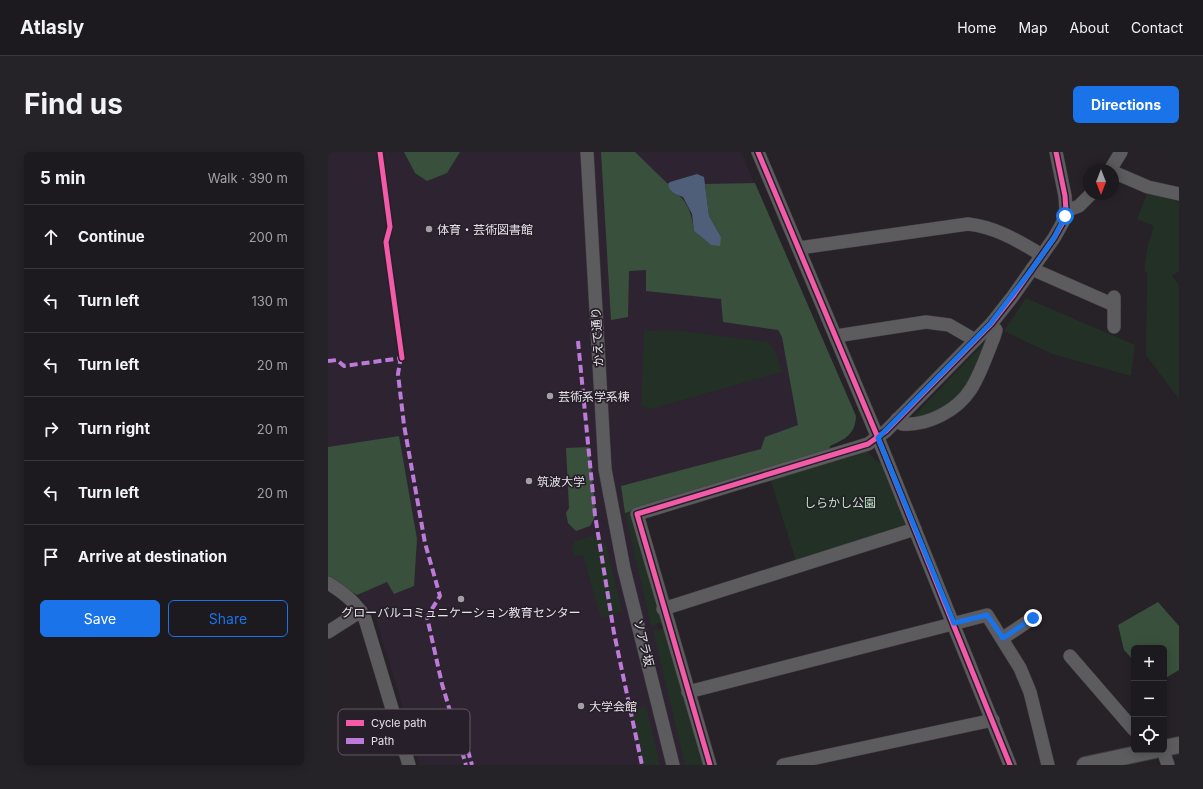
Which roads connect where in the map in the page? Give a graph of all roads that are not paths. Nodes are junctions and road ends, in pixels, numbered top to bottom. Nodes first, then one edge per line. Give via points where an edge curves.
1 (587, 152) edge
2 (758, 152) edge
3 (1056, 152) edge
4 (1121, 152) edge
5 (1114, 164) edge
6 (1119, 175) edge
7 (1179, 194) edge
8 (1086, 200) edge
9 (1066, 211) junction
10 (799, 248) junction
11 (1042, 255) junction
12 (1032, 269) junction
13 (990, 324) junction
14 (1114, 327) dead end
15 (836, 336) junction
16 (975, 340) junction
17 (897, 420) junction
18 (878, 438) junction
19 (614, 522) joint
20 (915, 529) junction
21 (328, 584) edge
22 (663, 608) junction
23 (361, 611) junction
24 (1033, 618) dead end
25 (954, 623) junction
26 (328, 632) edge
27 (1003, 638) junction
28 (1070, 656) dead end
29 (688, 692) junction
30 (392, 709) edge
31 (993, 720) junction
32 (1131, 727) edge
33 (1179, 745) edge
34 (1167, 748) edge
35 (1142, 753) edge
36 (1158, 753) edge
37 (406, 755) edge
38 (409, 765) edge
39 (673, 765) edge
40 (710, 765) edge
41 (783, 765) edge
42 (1010, 765) edge
43 (1048, 765) edge
44 (1085, 765) edge
45 (1168, 765) edge

1 - 19 street, かえで通り via 603,444
2 - 10 street
3 - 9 street
4 - 5 street
6 - 7 street via 1148,187
8 - 9 street via 1079,206
9 - 11 street via 1063,222
10 - 11 street via 968,224 1003,233
10 - 15 street
11 - 12 street
12 - 13 street
12 - 14 street via 1114,300
13 - 16 street
13 - 17 street via 996,330 994,338 966,396 926,423 902,424
15 - 16 street via 932,322 949,325
15 - 18 street
16 - 17 street
17 - 18 street
18 - 20 street
18 - 22 street via 868,444 637,514
19 - 39 street, ソアラ坂
20 - 22 street
20 - 25 street
21 - 23 street via 351,599
22 - 29 street
23 - 26 street
23 - 30 street
24 - 27 street
25 - 27 street via 987,615
25 - 29 street
25 - 31 street
27 - 43 street via 1030,692
28 - 32 street
29 - 40 street
31 - 41 street
31 - 42 street
33 - 34 main road
35 - 44 main road
36 - 45 street
37 - 38 street

